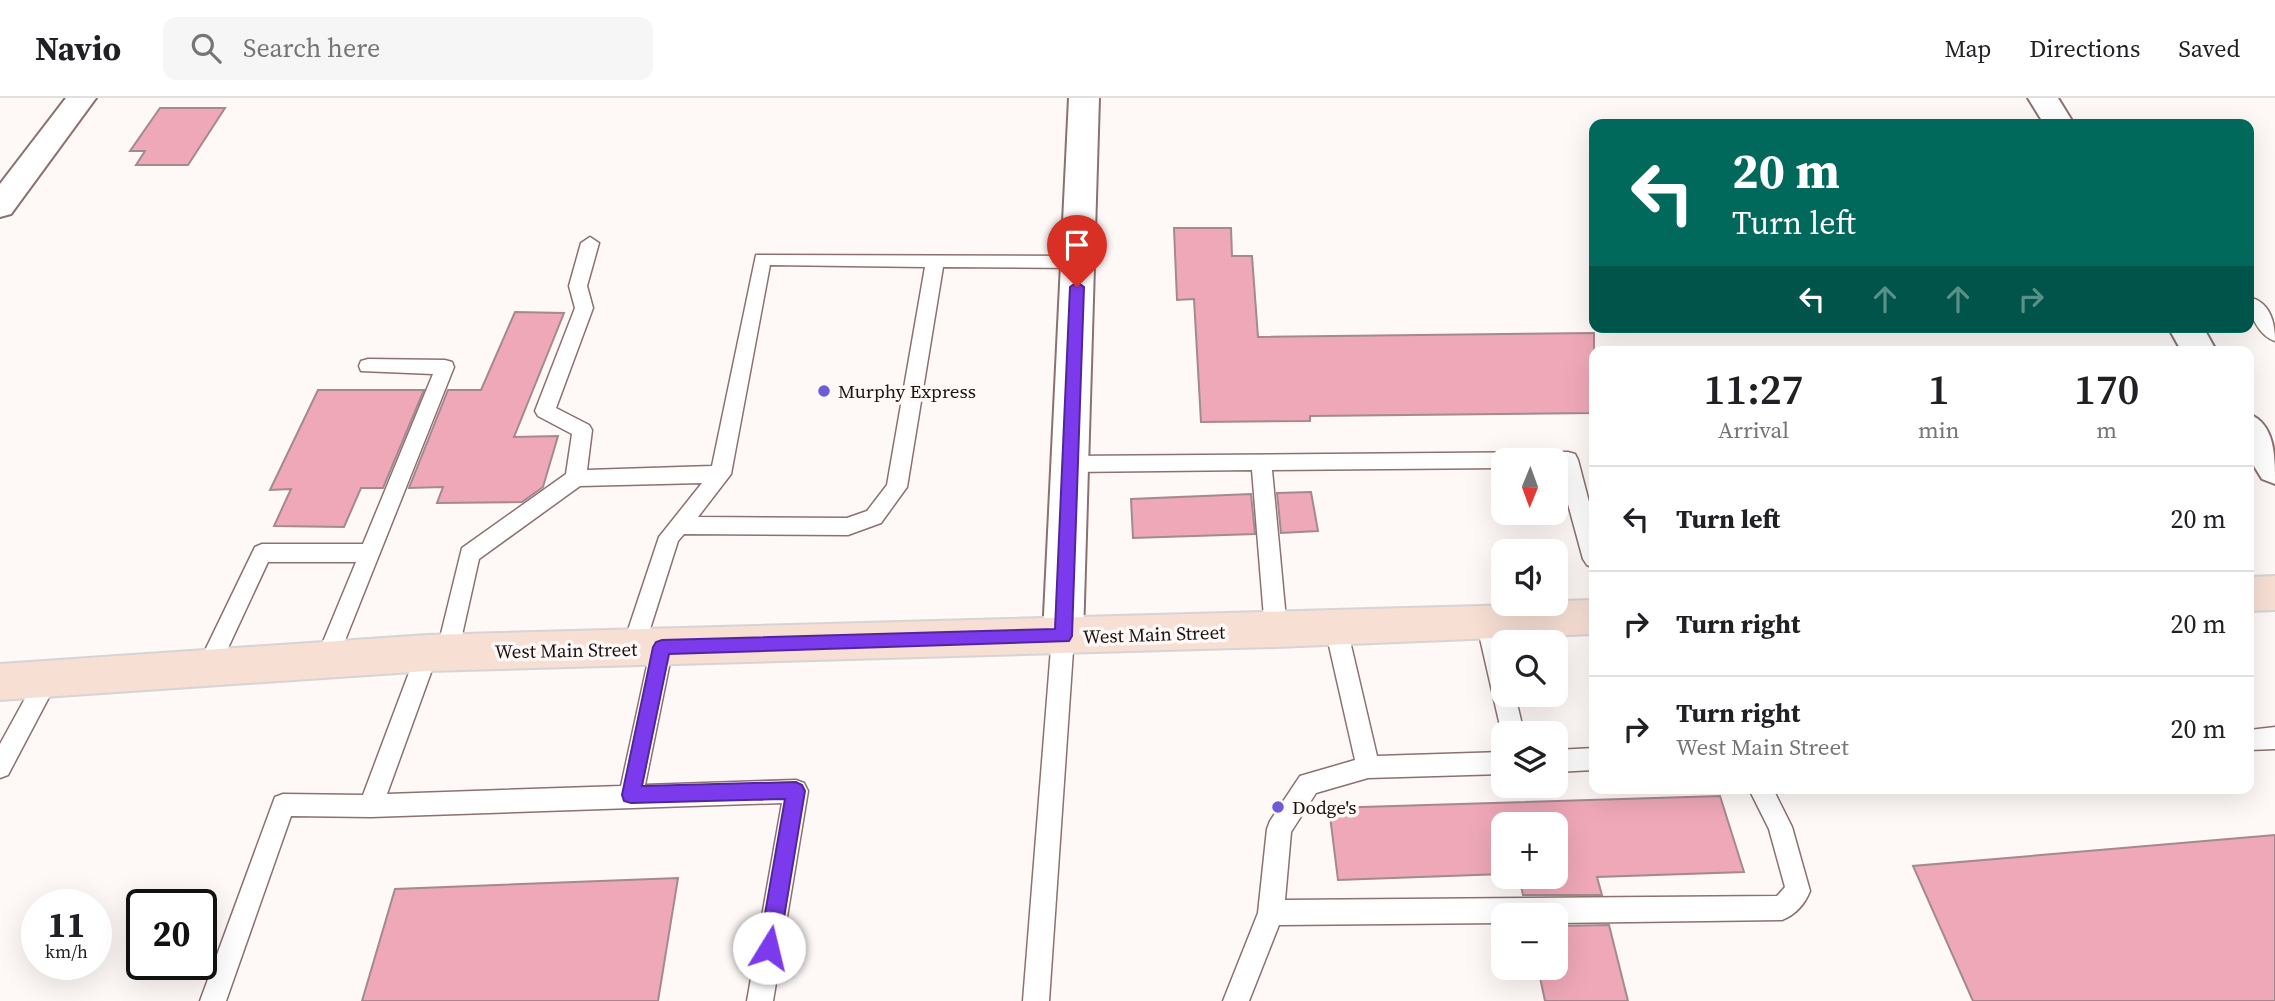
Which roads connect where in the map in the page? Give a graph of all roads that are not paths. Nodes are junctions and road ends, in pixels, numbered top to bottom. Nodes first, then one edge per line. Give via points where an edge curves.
1 (81, 98) edge
2 (1084, 98) edge
3 (2043, 98) edge
4 (2056, 119) edge
5 (0, 206) edge
6 (590, 243) dead end
7 (935, 260) junction
8 (1078, 262) junction
9 (2275, 304) edge
10 (2254, 305) edge
11 (2254, 310) edge
12 (2275, 334) edge
13 (368, 366) dead end
14 (2254, 436) edge
15 (1491, 460) edge
16 (1568, 460) edge
17 (1261, 463) junction
18 (1070, 464) junction
19 (2275, 469) edge
20 (721, 474) junction
21 (576, 478) junction
22 (680, 525) junction
23 (1589, 539) edge
24 (370, 553) junction
25 (2275, 593) edge
26 (2254, 594) edge
27 (1589, 618) edge
28 (1487, 621) junction
29 (1336, 628) junction
30 (1276, 630) junction
31 (1063, 636) junction
32 (1491, 639) edge
33 (648, 648) junction
34 (437, 653) junction
35 (326, 661) junction
36 (207, 669) junction
37 (47, 680) junction
38 (0, 682) edge
39 (2275, 738) edge
40 (2254, 740) edge
41 (1589, 759) edge
42 (1568, 760) edge
43 (1491, 763) edge
44 (0, 767) edge
45 (1367, 767) junction
46 (1764, 794) edge
47 (631, 795) junction
48 (371, 806) junction
49 (1271, 913) junction
50 (213, 1001) edge
51 (760, 1001) edge
52 (1036, 1001) edge
53 (1236, 1001) edge

1 - 5 street
2 - 8 street
3 - 4 street
6 - 21 lane via 578,286 584,308 545,411 582,430
7 - 8 lane
7 - 20 lane via 762,259
7 - 22 lane via 897,487 874,517 848,527
8 - 18 street
9 - 10 lane
11 - 12 lane
13 - 24 lane via 445,367
14 - 19 street
15 - 17 lane
16 - 23 lane
17 - 18 lane
17 - 30 lane
18 - 31 street
20 - 21 lane
20 - 22 lane
21 - 34 lane via 469,554
22 - 33 lane via 669,537
24 - 35 lane
24 - 36 lane via 262,553
25 - 26 main road
27 - 28 main road, West Main Street
28 - 29 main road, West Main Street
28 - 32 lane
29 - 30 main road, West Main Street
29 - 45 lane
30 - 31 main road, West Main Street
31 - 33 main road, West Main Street
31 - 52 lane
33 - 34 main road, West Main Street
33 - 47 lane
34 - 35 main road, West Main Street
34 - 48 lane
35 - 36 main road, West Main Street
36 - 37 main road, West Main Street
37 - 38 main road, West Main Street
37 - 44 lane
39 - 40 lane
41 - 42 lane
43 - 45 lane
45 - 49 lane via 1308,784 1279,829
46 - 49 lane via 1780,827 1798,891 1782,908
47 - 48 lane
47 - 51 lane via 796,791
48 - 50 lane via 283,805
49 - 53 lane

